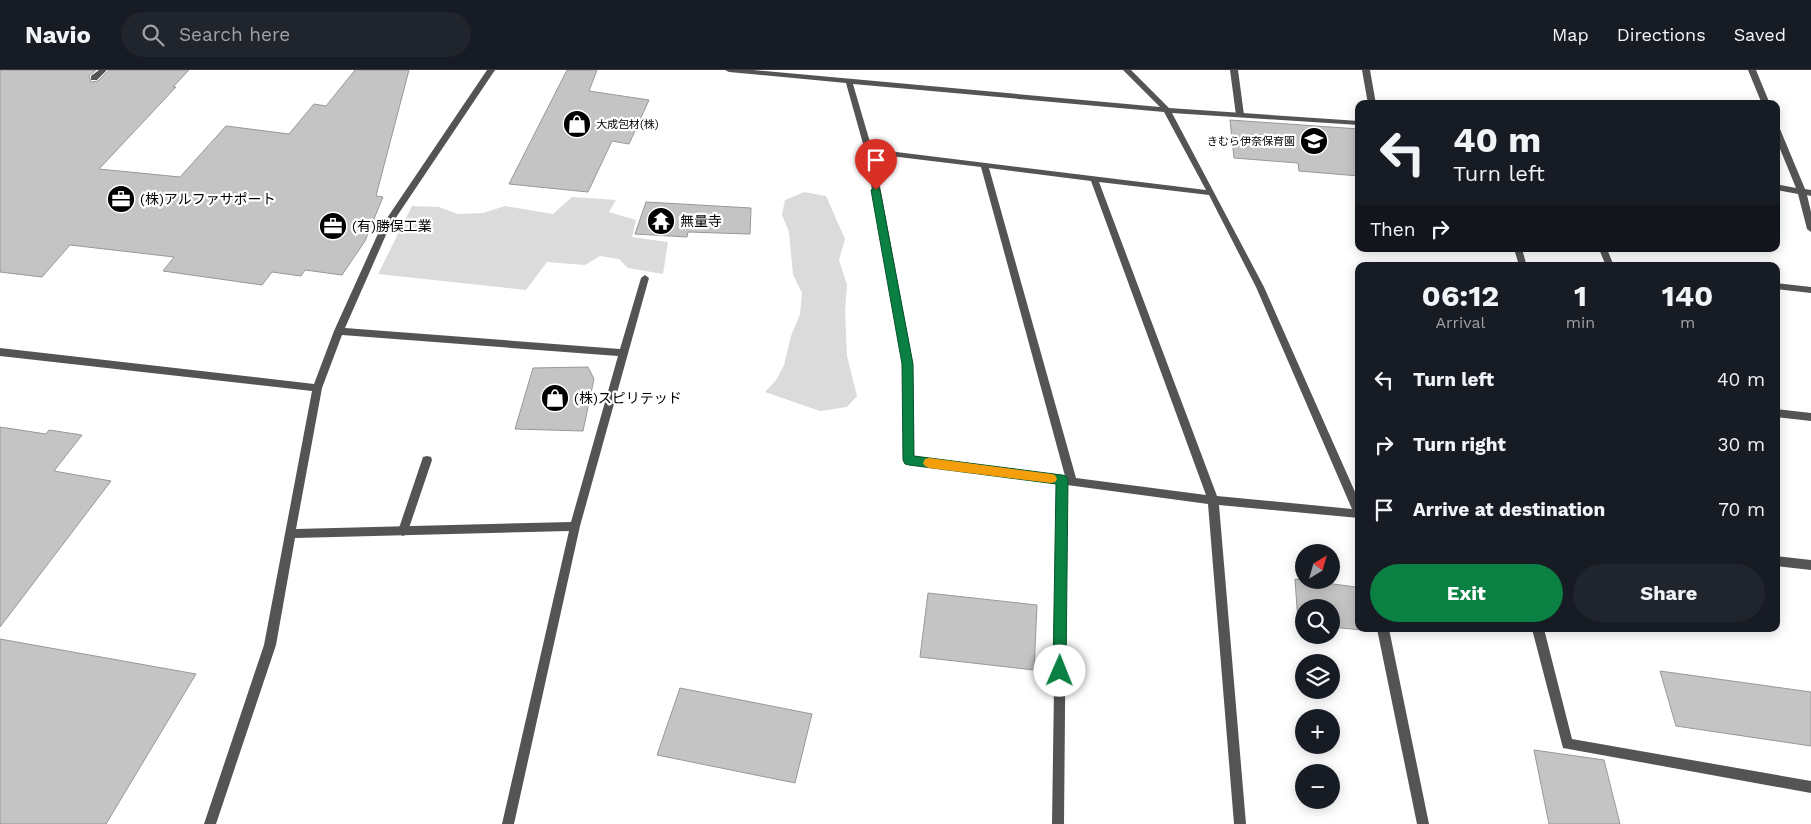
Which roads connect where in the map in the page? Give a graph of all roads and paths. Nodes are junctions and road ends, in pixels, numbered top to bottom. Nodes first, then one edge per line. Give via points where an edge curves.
1 (103, 70) edge
2 (491, 70) edge
3 (729, 70) edge
4 (1126, 70) edge
5 (1234, 70) edge
6 (1366, 70) edge
7 (1752, 70) edge
8 (94, 78) dead end
9 (849, 81) junction
10 (1371, 100) edge
11 (1764, 100) edge
12 (1167, 110) junction
13 (1240, 115) junction
14 (1355, 123) edge
15 (1780, 137) edge
16 (869, 152) junction
17 (984, 166) junction
18 (1094, 179) junction
19 (1780, 189) edge
20 (1212, 193) junction
21 (1807, 193) edge
22 (1811, 230) edge
23 (645, 278) dead end
24 (1780, 286) edge
25 (1811, 290) edge
26 (339, 331) junction
27 (0, 352) edge
28 (624, 353) junction
29 (317, 388) junction
30 (1780, 413) edge
31 (1811, 417) edge
32 (427, 460) dead end
33 (1067, 481) junction
34 (1213, 500) junction
35 (1355, 504) edge
36 (1355, 513) edge
37 (576, 526) junction
38 (403, 531) junction
39 (290, 534) junction
40 (1780, 561) edge
41 (1811, 565) edge
42 (1384, 632) edge
43 (1539, 632) edge
44 (1811, 787) edge
45 (210, 824) edge
46 (508, 824) edge
47 (1058, 824) edge
48 (1240, 824) edge
49 (1423, 824) edge

1 - 8 street
2 - 26 street via 385,227
3 - 9 street
4 - 12 street
5 - 13 street
6 - 10 street
7 - 11 street
9 - 12 street
9 - 16 street
12 - 13 street
12 - 20 street
13 - 14 street
15 - 21 street
16 - 17 street
16 - 33 street via 908,364 909,460
17 - 18 street
17 - 33 street
18 - 20 street
18 - 34 street
19 - 21 street
20 - 35 street via 1260,287
21 - 22 street
23 - 28 street
24 - 25 street
26 - 28 street
26 - 29 street
27 - 29 street
28 - 37 street
29 - 39 street
30 - 31 street
32 - 38 street
33 - 34 street
33 - 47 street
34 - 36 street
34 - 48 street
37 - 38 street
37 - 46 street
38 - 39 street
39 - 45 street via 270,645
40 - 41 street
42 - 49 street
43 - 44 street via 1567,744

